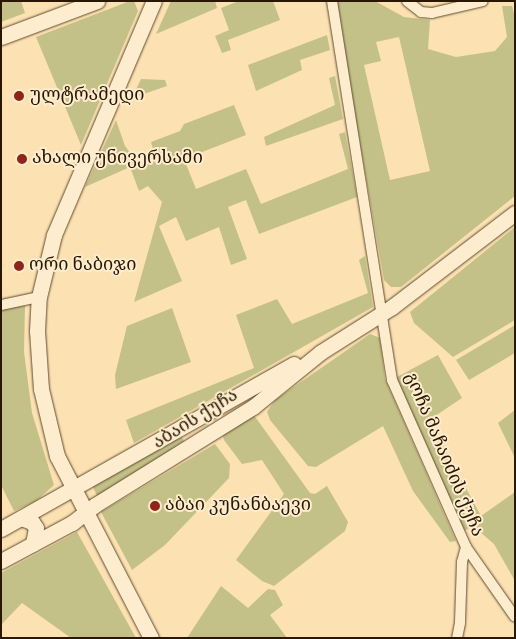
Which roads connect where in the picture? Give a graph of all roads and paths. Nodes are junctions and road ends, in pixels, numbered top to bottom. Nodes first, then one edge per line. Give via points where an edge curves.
1 (97, 1) edge
2 (154, 1) edge
3 (332, 1) edge
4 (407, 1) edge
5 (483, 1) edge
6 (1, 37) edge
7 (515, 214) edge
8 (39, 297) junction
9 (1, 305) edge
10 (380, 315) junction
11 (321, 352) junction
12 (203, 414) junction
13 (172, 432) junction
14 (213, 432) junction
15 (185, 450) junction
16 (72, 489) junction
17 (85, 513) junction
18 (21, 518) junction
19 (1, 529) edge
20 (33, 544) junction
21 (466, 547) junction
22 (1, 561) edge
23 (515, 616) edge
24 (151, 638) edge
25 (457, 638) edge

1 - 6 street
2 - 8 street via 61,217
3 - 10 street, გოჩა მაჩაიძის ქუჩა
4 - 5 street via 421,12 432,13
7 - 10 street, აბაის ქუჩა
8 - 9 street
8 - 16 street via 37,349 41,389 57,456
10 - 11 street, აბაის ქუჩა
10 - 21 street, გოჩა მაჩაიძის ქუჩა via 392,380
11 - 12 street, აბაის ქუჩა
11 - 14 street, აბაის ქუჩა via 252,407
12 - 13 street, აბაის ქუჩა
12 - 14 street via 199,428 204,433
13 - 15 street via 184,434
13 - 16 street, აბაის ქუჩა
14 - 15 street, აბაის ქუჩა
15 - 17 street, აბაის ქუჩა
16 - 17 street
16 - 18 street, აბაის ქუჩა
17 - 20 street, აბაის ქუჩა
17 - 24 street
18 - 19 street, აბაის ქუჩა
18 - 20 street via 34,524
20 - 22 street, აბაის ქუჩა
21 - 23 street
21 - 25 street, გოჩა მაჩაიძის ქუჩა via 462,562

